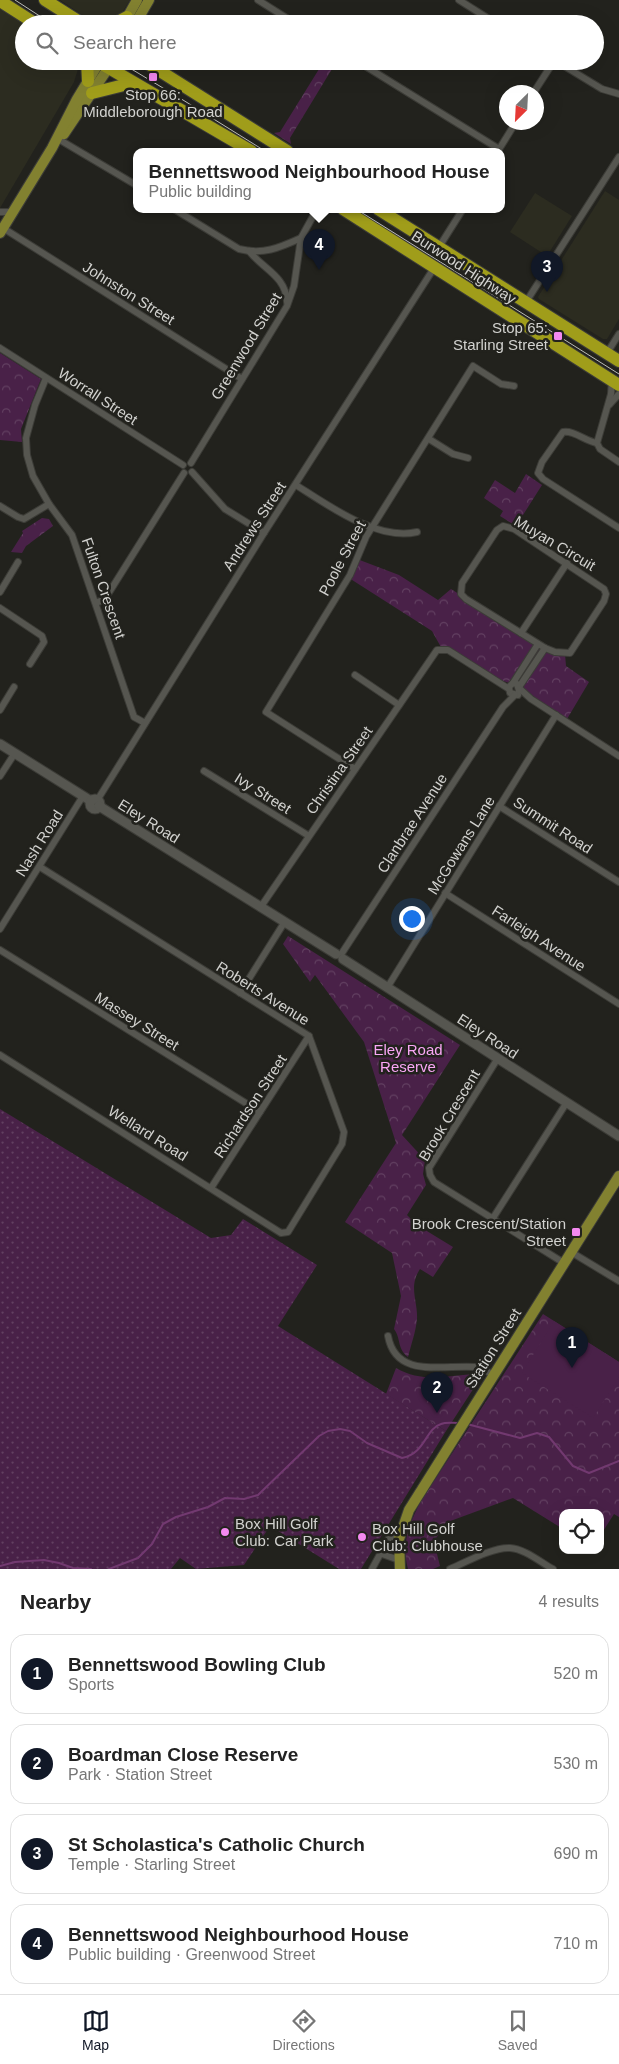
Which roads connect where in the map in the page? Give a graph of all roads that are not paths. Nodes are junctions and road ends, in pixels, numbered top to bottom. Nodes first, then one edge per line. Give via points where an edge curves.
1 (45, 0) edge
2 (137, 0) edge
3 (149, 0) edge
4 (258, 0) edge
5 (459, 0) edge
6 (0, 1) edge
7 (22, 15) edge
8 (69, 15) edge
9 (131, 15) edge
10 (135, 15) edge
11 (282, 15) edge
12 (482, 15) edge
13 (96, 70) edge
14 (99, 70) edge
15 (112, 70) edge
16 (158, 70) edge
17 (371, 70) edge
18 (549, 70) edge
19 (570, 70) edge
20 (88, 81) joint
21 (132, 83) junction
22 (539, 85) edge
23 (92, 93) junction
24 (619, 94) edge
25 (238, 120) junction
26 (511, 130) edge
27 (227, 136) junction
28 (60, 140) junction
29 (52, 148) junction
30 (246, 148) edge
31 (282, 148) edge
32 (495, 148) edge
33 (499, 148) edge
34 (619, 157) edge
35 (133, 183) edge
36 (0, 212) edge
37 (13, 212) junction
38 (180, 213) edge
39 (315, 213) edge
40 (349, 213) edge
41 (384, 213) edge
42 (460, 213) edge
43 (2, 231) edge
44 (301, 238) junction
45 (439, 247) junction
46 (248, 251) junction
47 (434, 268) junction
48 (526, 302) junction
49 (287, 306) junction
50 (619, 334) edge
51 (0, 348) edge
52 (607, 353) junction
53 (619, 361) edge
54 (46, 378) junction
55 (242, 379) junction
56 (615, 382) edge
57 (514, 386) dead end
58 (619, 394) edge
59 (607, 408) junction
60 (429, 439) junction
61 (596, 443) junction
62 (468, 458) dead end
63 (619, 462) edge
64 (191, 463) junction
65 (182, 465) junction
66 (192, 472) junction
67 (184, 473) junction
68 (296, 485) junction
69 (49, 504) junction
70 (0, 506) edge
71 (372, 527) junction
72 (619, 528) edge
73 (417, 532) dead end
74 (264, 533) junction
75 (18, 562) dead end
76 (567, 563) junction
77 (0, 592) edge
78 (96, 602) junction
79 (0, 608) edge
80 (521, 632) junction
81 (538, 644) junction
82 (545, 648) junction
83 (30, 664) dead end
84 (355, 676) dead end
85 (14, 688) dead end
86 (514, 689) junction
87 (399, 705) junction
88 (0, 710) edge
89 (556, 715) junction
90 (145, 723) junction
91 (0, 744) edge
92 (14, 753) junction
93 (619, 756) edge
94 (355, 769) junction
95 (204, 771) dead end
96 (0, 776) edge
97 (93, 801) junction
98 (499, 806) junction
99 (309, 836) junction
100 (40, 867) junction
101 (619, 882) edge
102 (446, 893) junction
103 (260, 908) junction
104 (284, 923) junction
105 (0, 929) edge
106 (0, 950) edge
107 (340, 956) junction
108 (387, 988) junction
109 (240, 993) junction
110 (619, 1004) edge
111 (309, 1036) junction
112 (0, 1055) edge
113 (498, 1058) junction
114 (567, 1102) junction
115 (260, 1112) junction
116 (619, 1136) edge
117 (618, 1178) edge
118 (212, 1188) junction
119 (493, 1218) junction
120 (282, 1233) joint
121 (571, 1252) junction
122 (564, 1263) junction
123 (619, 1280) edge
124 (388, 1336) dead end
125 (493, 1375) junction
126 (394, 1538) junction
127 (382, 1554) junction
128 (399, 1564) edge
129 (372, 1569) edge
130 (450, 1569) edge
131 (553, 1569) edge

1 - 8 highway
2 - 9 main road
3 - 10 main road
4 - 11 street
5 - 12 street
6 - 7 highway
13 - 20 highway
14 - 23 main road
15 - 21 highway
16 - 25 highway
17 - 32 street
18 - 22 street
19 - 24 street via 602,89
20 - 29 main road
21 - 23 highway
21 - 27 highway
23 - 28 main road
25 - 27 highway
25 - 31 highway
26 - 33 street
27 - 30 highway
28 - 29 main road
28 - 35 street
29 - 37 main road
34 - 48 street
36 - 37 street
37 - 43 main road
38 - 46 street via 239,249
39 - 44 street, Greenwood Street
40 - 47 highway, Burwood Highway
41 - 45 highway, Burwood Highway
42 - 45 street
43 - 55 street, Johnston Street
44 - 46 street via 274,250
44 - 49 street, Greenwood Street via 294,286
45 - 48 highway, Burwood Highway
46 - 49 street via 274,272 287,292
47 - 56 highway, Burwood Highway
47 - 68 street, Andrews Street
48 - 52 highway, Burwood Highway
49 - 55 street, Greenwood Street
50 - 52 street
51 - 54 street, Worrall Street
52 - 53 highway, Burwood Highway
54 - 65 street, Worrall Street
54 - 69 street, Fulton Crescent via 26,438 33,476
55 - 64 street, Greenwood Street
56 - 59 street
57 - 60 street, Poole Street via 501,384 473,366
58 - 59 street
59 - 61 street
60 - 62 street via 453,454
60 - 71 street, Poole Street
61 - 63 street
61 - 72 street via 571,432 563,432 538,473
64 - 65 street
64 - 66 street
65 - 67 street
66 - 67 street
66 - 74 street via 226,508
67 - 78 street via 105,599
68 - 71 street via 344,515
68 - 74 street, Andrews Street
69 - 70 street via 24,519
69 - 78 street, Fulton Crescent via 72,535
71 - 73 street via 406,535
71 - 94 street, Poole Street via 350,575 266,712
74 - 90 street, Andrews Street
75 - 77 street
76 - 80 street
76 - 80 street, Muyan Circuit via 507,526 500,527 462,583 461,594 466,599
76 - 82 street, Muyan Circuit via 600,585 605,598 570,653
78 - 90 street, Fulton Crescent via 134,716
79 - 83 street via 42,636 44,642
80 - 81 street, Muyan Circuit
81 - 82 street, Muyan Circuit
81 - 86 street
82 - 86 street
84 - 87 street
85 - 88 street
86 - 87 street, Christina Street via 442,649 437,650
86 - 89 street
86 - 107 street, Clanbrae Avenue
87 - 94 street, Christina Street
89 - 93 street
89 - 98 street, McGowans Lane
90 - 97 street, Andrews Street
91 - 92 main road, Eley Road
92 - 96 street
92 - 97 main road, Eley Road
94 - 99 street, Christina Street
95 - 99 street, Ivy Street
97 - 100 street, Nash Road
97 - 103 main road, Eley Road
98 - 101 street, Summit Road
98 - 102 street, McGowans Lane
99 - 103 street, Christina Street
100 - 105 street, Nash Road
100 - 109 street, Roberts Avenue
102 - 108 street, McGowans Lane
102 - 110 street, Farleigh Avenue
103 - 104 main road, Eley Road
104 - 107 main road, Eley Road
104 - 109 street
106 - 115 street, Massey Street
107 - 108 main road, Eley Road
108 - 113 main road, Eley Road
109 - 111 street, Roberts Avenue
111 - 115 street, Richardson Street
111 - 120 street, Roberts Avenue via 344,1132 336,1156 288,1232
112 - 118 street, Wellard Road
113 - 114 main road, Eley Road
113 - 119 street, Brook Crescent via 429,1168 434,1182
114 - 116 main road, Eley Road
114 - 119 street
115 - 118 street, Richardson Street
117 - 121 main road, Station Street
118 - 120 street, Wellard Road
119 - 122 street, Brook Crescent
121 - 122 main road, Station Street
121 - 123 street
122 - 125 main road, Station Street
124 - 125 street via 390,1346 411,1364 423,1368 477,1366
125 - 126 main road, Station Street
126 - 127 street, Station Street
126 - 128 main road, Station Street
127 - 128 street, Station Street
127 - 129 street, Station Street
130 - 131 street via 496,1550 510,1548

